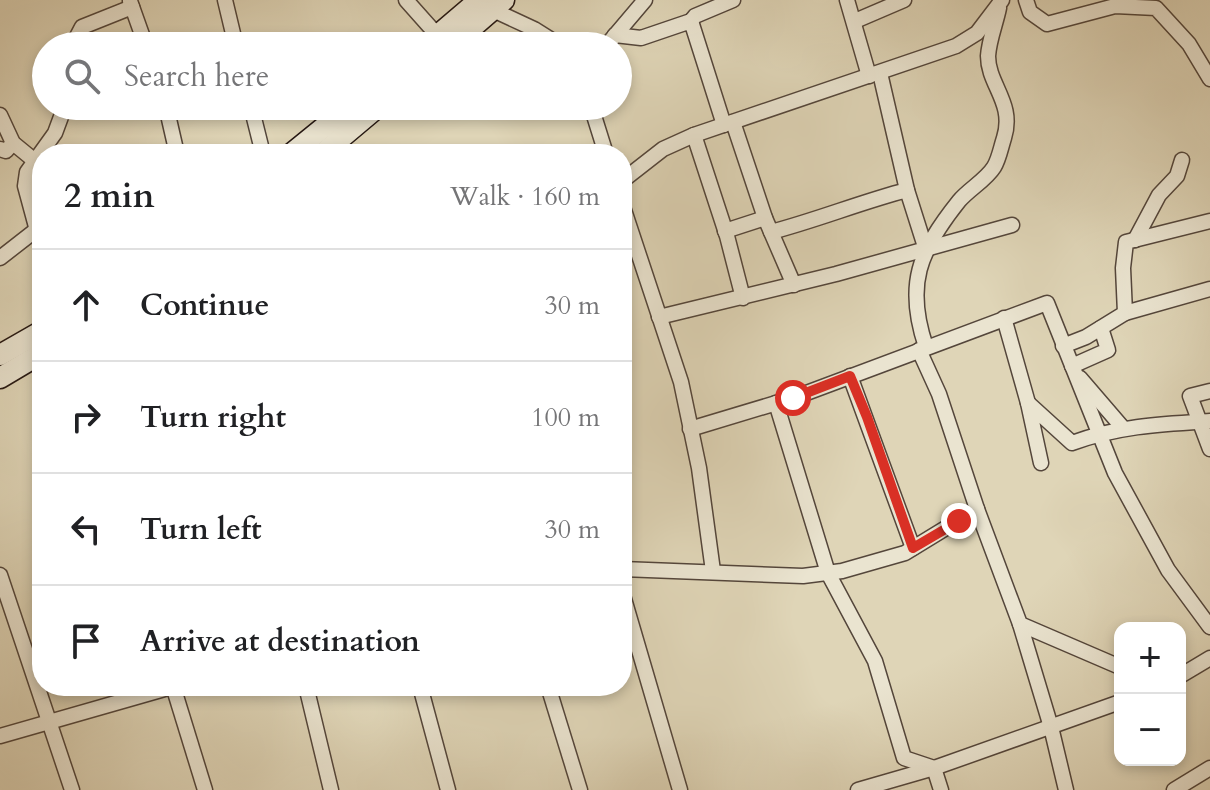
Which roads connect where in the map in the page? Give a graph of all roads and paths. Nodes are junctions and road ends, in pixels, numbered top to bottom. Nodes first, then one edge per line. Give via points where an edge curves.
1 (225, 0) edge
2 (406, 0) edge
3 (645, 0) edge
4 (733, 0) edge
5 (847, 0) edge
6 (904, 0) edge
7 (1026, 0) edge
8 (1001, 2) edge
9 (492, 3) edge
10 (131, 4) edge
11 (691, 21) junction
12 (855, 21) junction
13 (79, 32) edge
14 (141, 32) edge
15 (233, 32) edge
16 (430, 32) edge
17 (453, 32) edge
18 (539, 32) edge
19 (618, 32) edge
20 (632, 39) edge
21 (875, 74) junction
22 (1210, 79) edge
23 (0, 115) edge
24 (60, 120) edge
25 (169, 120) edge
26 (254, 120) edge
27 (333, 120) edge
28 (362, 120) edge
29 (595, 120) edge
30 (729, 123) junction
31 (694, 135) junction
32 (47, 144) edge
33 (175, 144) edge
34 (260, 144) edge
35 (303, 144) edge
36 (334, 144) edge
37 (603, 144) edge
38 (7, 146) edge
39 (32, 159) edge
40 (1182, 160) dead end
41 (32, 165) edge
42 (632, 173) edge
43 (907, 190) junction
44 (32, 214) edge
45 (1210, 221) edge
46 (768, 225) junction
47 (1012, 225) dead end
48 (725, 231) junction
49 (32, 233) edge
50 (632, 235) edge
51 (1135, 240) junction
52 (926, 250) junction
53 (0, 258) edge
54 (794, 285) junction
55 (1210, 289) edge
56 (743, 298) junction
57 (1125, 313) junction
58 (659, 317) junction
59 (1004, 318) junction
60 (1101, 328) junction
61 (32, 337) edge
62 (1063, 346) junction
63 (922, 348) junction
64 (0, 355) edge
65 (32, 359) edge
66 (1073, 369) junction
67 (850, 376) junction
68 (0, 378) edge
69 (1210, 391) edge
70 (776, 403) junction
71 (1028, 403) junction
72 (1205, 422) edge
73 (1123, 428) junction
74 (690, 429) junction
75 (1098, 433) junction
76 (1210, 449) edge
77 (1041, 463) dead end
78 (977, 509) junction
79 (913, 548) junction
80 (632, 569) edge
81 (713, 571) junction
82 (828, 573) junction
83 (0, 575) edge
84 (1020, 624) junction
85 (632, 626) edge
86 (1210, 627) edge
87 (1210, 658) edge
88 (1114, 664) edge
89 (32, 667) edge
90 (1186, 672) edge
91 (42, 696) edge
92 (140, 696) edge
93 (177, 696) edge
94 (308, 696) edge
95 (423, 696) edge
96 (551, 696) edge
97 (1114, 704) edge
98 (51, 722) junction
99 (1051, 727) junction
100 (0, 736) edge
101 (934, 768) junction
102 (1210, 768) edge
103 (72, 790) edge
104 (205, 790) edge
105 (331, 790) edge
106 (448, 790) edge
107 (580, 790) edge
108 (680, 790) edge
109 (858, 790) edge
110 (941, 790) edge
111 (1066, 790) edge
112 (1174, 790) edge

1 - 15 street
2 - 16 street
3 - 19 street
4 - 11 street
5 - 12 street
6 - 12 street
7 - 22 street via 1030,12 1047,24 1115,6 1156,8 1189,44
8 - 21 street via 969,38
8 - 52 street via 988,56 1005,100 1006,133 994,167 960,199
9 - 17 main road
9 - 18 street
10 - 13 street
10 - 14 street
11 - 20 street
11 - 30 street
12 - 21 street
21 - 30 street
21 - 43 street
23 - 38 street
24 - 32 street
25 - 33 street
26 - 34 street
27 - 35 main road
28 - 36 main road
29 - 37 street
30 - 31 street
30 - 46 street
31 - 42 street via 663,149
31 - 48 street
38 - 39 street
40 - 51 street
41 - 44 street via 25,186
43 - 46 street via 813,221
43 - 52 street
45 - 51 street
46 - 48 street
46 - 54 street
47 - 52 street
48 - 56 street
49 - 53 street
50 - 58 street
51 - 57 street via 1126,242
52 - 54 street
52 - 63 street via 915,292
54 - 56 street
55 - 57 street
56 - 58 street
57 - 60 street
58 - 74 street
59 - 62 street via 1047,303
59 - 63 street
59 - 71 street
60 - 62 street
60 - 66 street via 1108,350
61 - 64 main road
62 - 66 street
63 - 67 street
63 - 78 street
65 - 68 main road
66 - 73 street
66 - 75 street
67 - 70 street
67 - 79 street
69 - 72 street via 1190,396
70 - 74 street
70 - 82 street
71 - 75 street via 1072,443
71 - 77 street
72 - 73 street
72 - 76 street
73 - 75 street
74 - 81 street
75 - 86 street via 1168,570
78 - 79 street
78 - 84 street
79 - 82 street
80 - 81 street
81 - 82 street
82 - 101 street via 875,661 904,758
83 - 89 street
84 - 88 street
84 - 99 street
85 - 108 street
87 - 90 street
91 - 98 street
92 - 98 street
93 - 104 street
94 - 105 street
95 - 106 street
96 - 107 street
97 - 99 street
98 - 100 street
98 - 103 street
99 - 101 street
99 - 111 street
101 - 109 street
101 - 110 street
102 - 112 street

